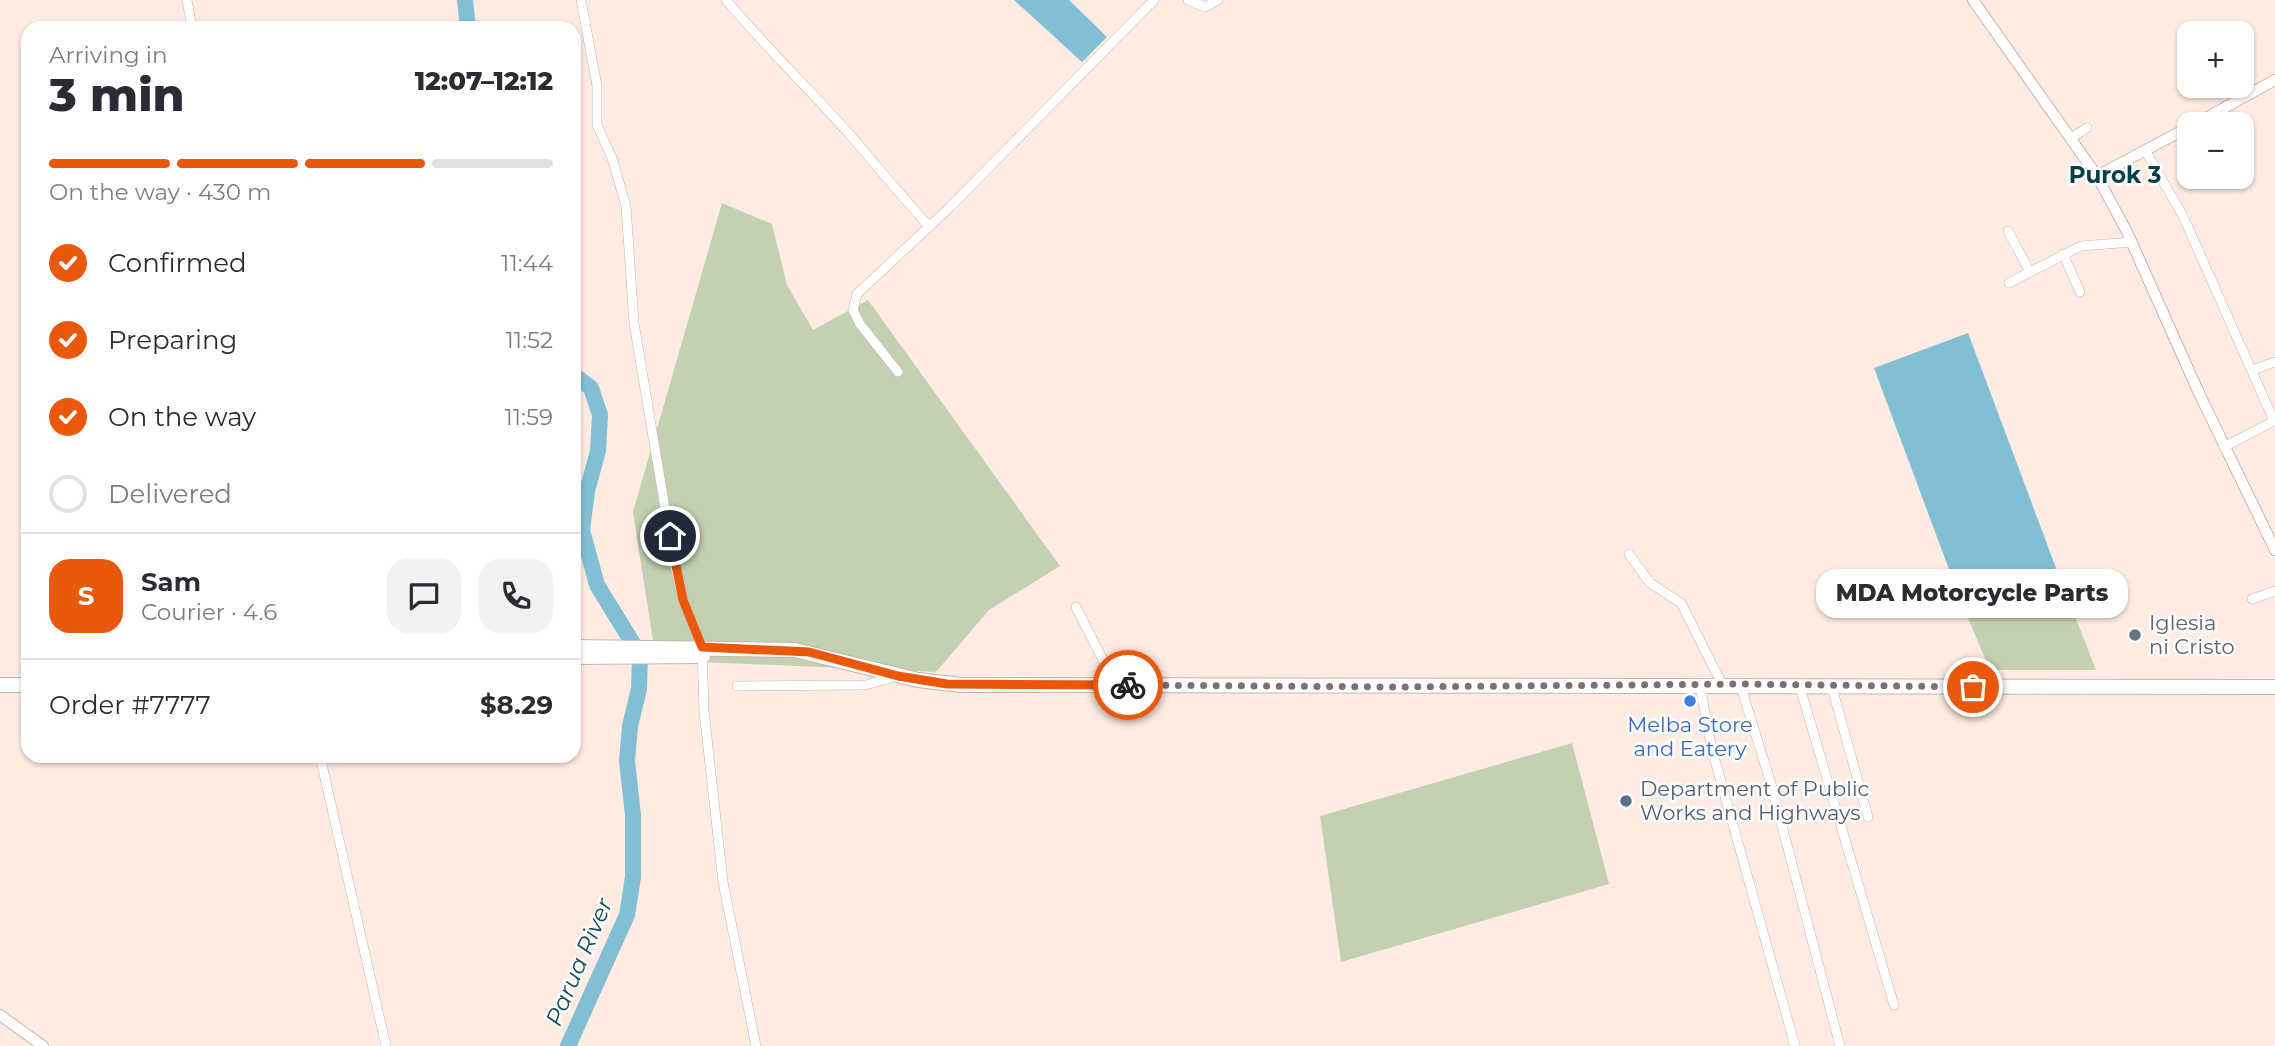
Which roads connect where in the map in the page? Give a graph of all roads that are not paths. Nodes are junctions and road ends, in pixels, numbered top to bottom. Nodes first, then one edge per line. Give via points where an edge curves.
1 (187, 0) edge
2 (581, 0) edge
3 (726, 0) edge
4 (1154, 0) edge
5 (1188, 0) edge
6 (1218, 0) edge
7 (1973, 0) edge
8 (191, 21) edge
9 (2275, 80) edge
10 (2217, 112) edge
11 (2087, 128) dead end
12 (2177, 133) edge
13 (2071, 138) junction
14 (2146, 150) junction
15 (2097, 176) junction
16 (929, 226) junction
17 (2008, 231) dead end
18 (2132, 242) junction
19 (2063, 254) junction
20 (2030, 272) junction
21 (2009, 283) dead end
22 (2080, 292) dead end
23 (2275, 362) edge
24 (2252, 370) junction
25 (898, 372) dead end
26 (2274, 422) edge
27 (2224, 447) junction
28 (2275, 550) edge
29 (1629, 554) dead end
30 (2275, 592) edge
31 (2252, 599) dead end
32 (1076, 607) dead end
33 (581, 647) edge
34 (701, 652) junction
35 (581, 657) edge
36 (898, 676) junction
37 (1722, 684) junction
38 (1741, 684) junction
39 (1799, 684) junction
40 (1832, 684) junction
41 (0, 685) edge
42 (21, 685) edge
43 (1109, 685) junction
44 (1700, 685) junction
45 (737, 686) dead end
46 (2275, 687) edge
47 (322, 763) edge
48 (1868, 817) dead end
49 (1894, 1006) dead end
50 (0, 1015) edge
51 (30, 1041) edge
52 (43, 1046) edge
53 (386, 1046) edge
54 (756, 1046) edge
55 (1795, 1046) edge
56 (1840, 1046) edge

1 - 8 street
2 - 34 street via 597,86 597,125 626,206 634,323 674,562
3 - 16 street
4 - 16 street
5 - 6 street via 1205,8
7 - 13 street
9 - 10 street
11 - 13 street
12 - 14 street
13 - 15 street
14 - 15 street
14 - 24 street via 2183,216
15 - 18 street
16 - 25 street via 853,303 860,324
17 - 20 street
18 - 19 street via 2081,246
18 - 27 street
19 - 20 street
19 - 22 street
20 - 21 street
23 - 24 street
24 - 26 street
26 - 27 street
27 - 28 street
29 - 37 street via 1650,583 1681,603
30 - 31 street
32 - 43 street via 1104,662
33 - 34 main road
34 - 35 main road
34 - 36 main road via 771,649 817,653
34 - 54 street via 723,882
36 - 43 main road via 961,685
36 - 45 street via 866,685
37 - 38 main road
37 - 44 main road
38 - 39 main road
38 - 56 street
39 - 40 main road
39 - 49 street
40 - 46 main road
40 - 48 street
41 - 42 main road
43 - 44 main road
44 - 55 street via 1711,746
47 - 53 street
50 - 51 street
51 - 52 street

